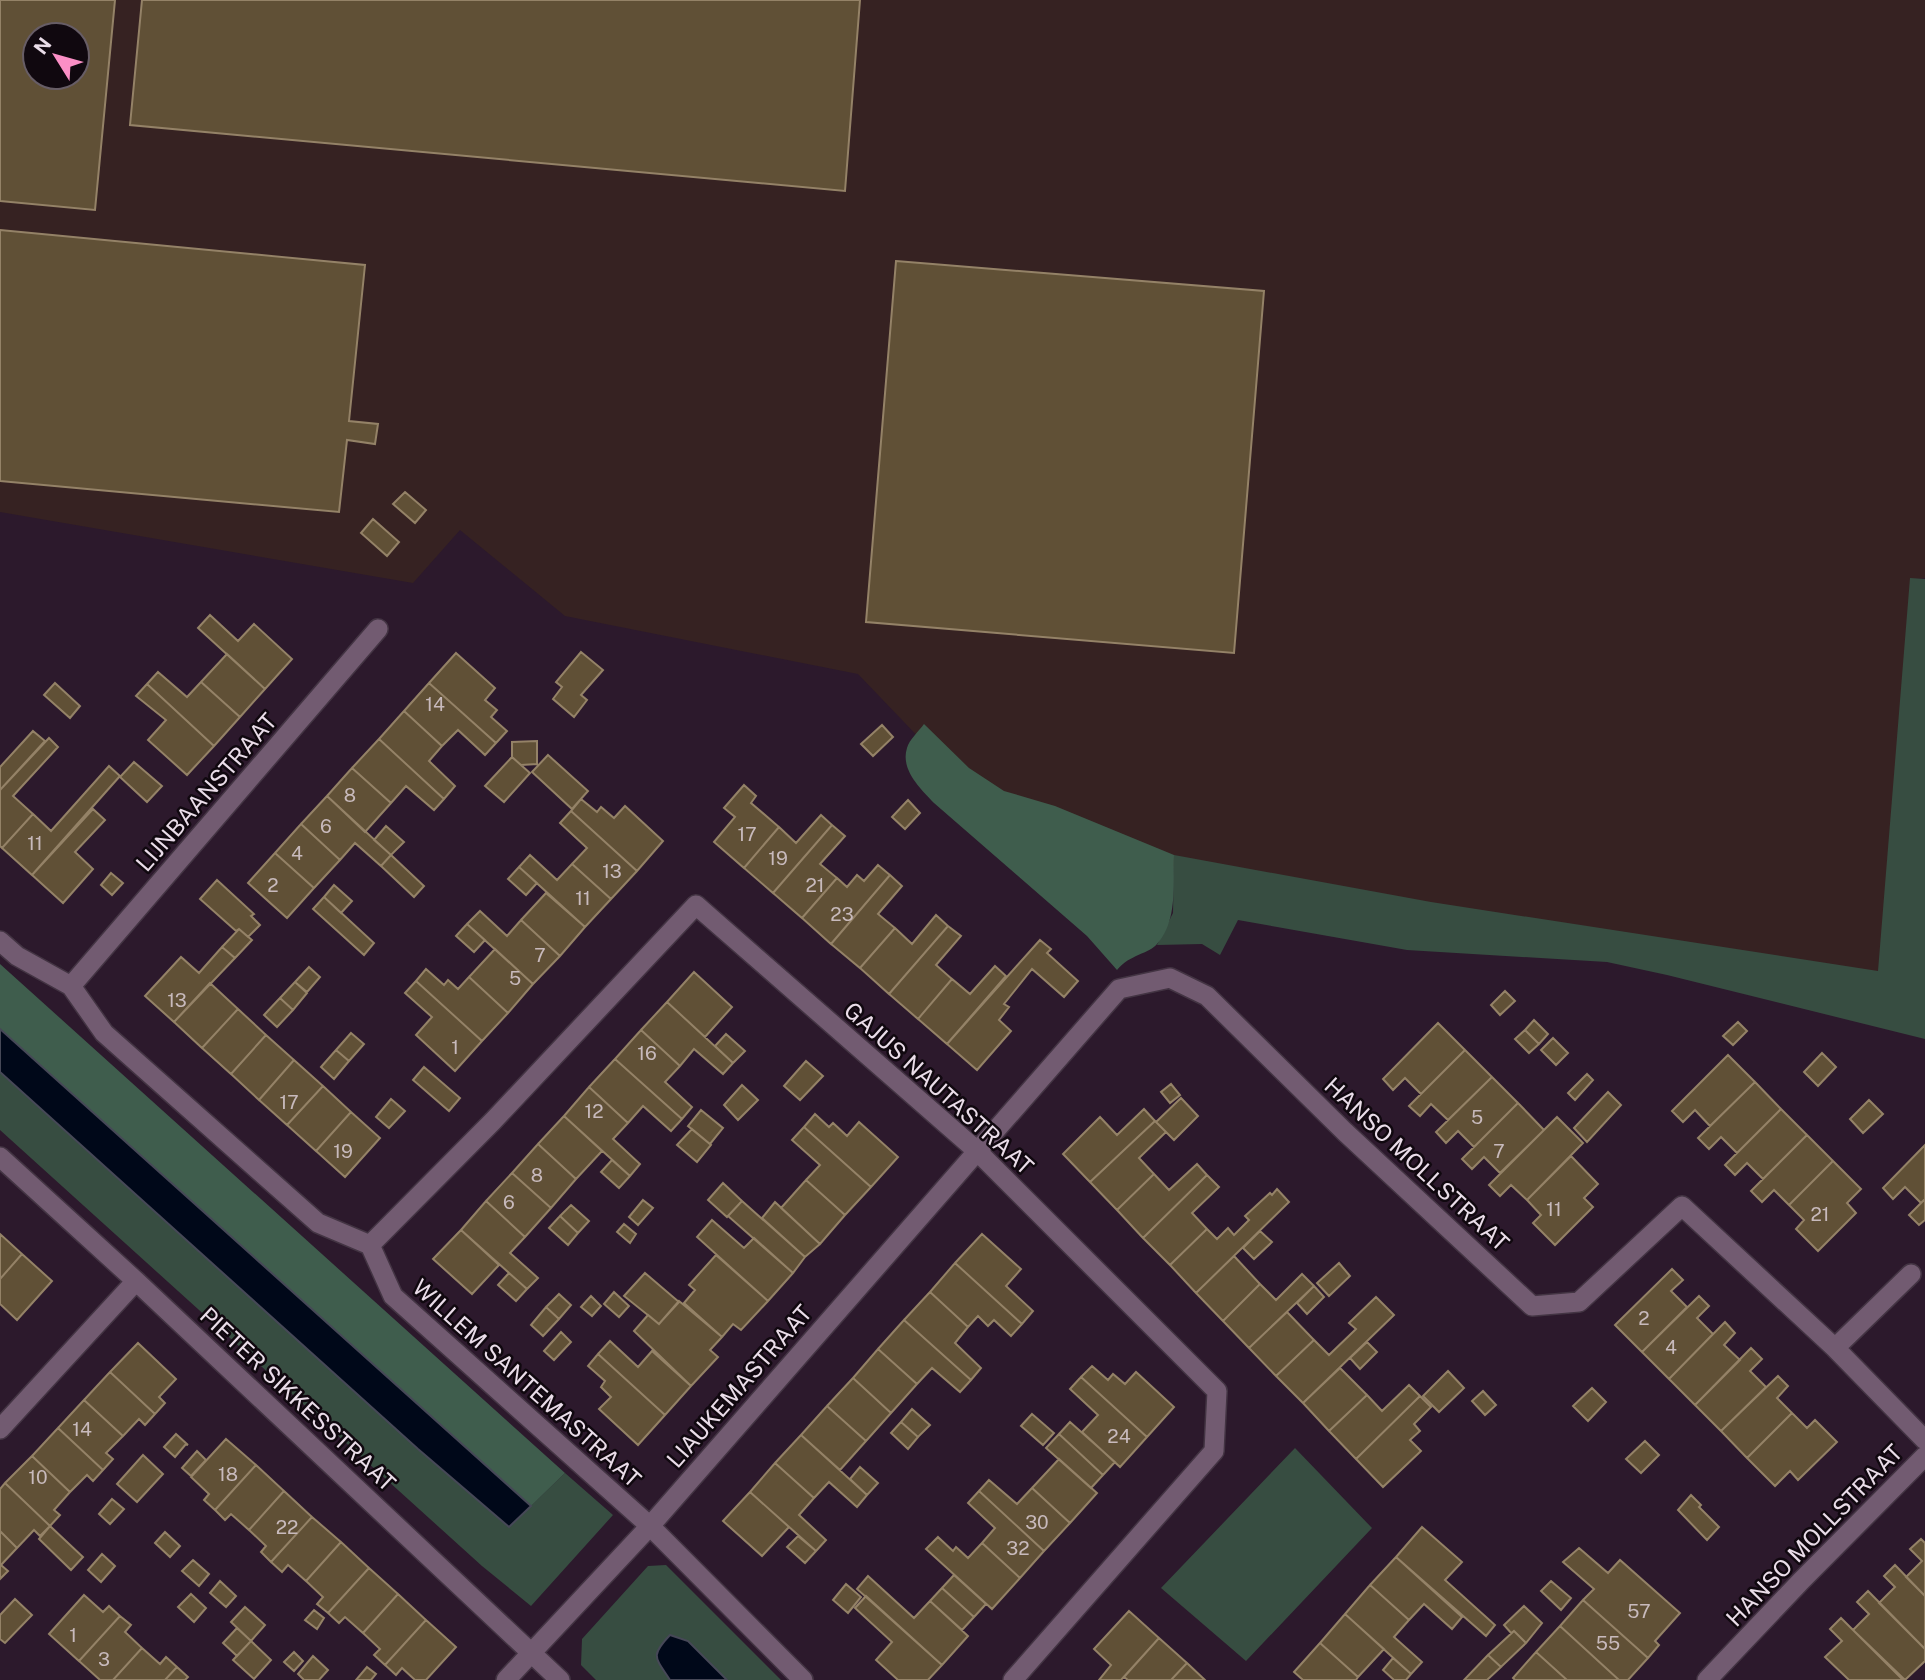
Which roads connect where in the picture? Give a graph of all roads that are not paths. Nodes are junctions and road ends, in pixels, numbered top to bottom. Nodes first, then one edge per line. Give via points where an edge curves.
1 (378, 629) dead end
2 (0, 941) edge
3 (71, 986) junction
4 (976, 1150) junction
5 (0, 1157) edge
6 (370, 1245) junction
7 (1911, 1274) dead end
8 (136, 1281) junction
9 (1835, 1348) junction
10 (0, 1429) edge
11 (1925, 1440) edge
12 (1925, 1456) edge
13 (650, 1526) junction
14 (531, 1652) junction
15 (506, 1680) edge
16 (561, 1680) edge
17 (803, 1680) edge
18 (1013, 1680) edge
19 (1707, 1680) edge

1 - 3 street, LIJNBAANSTRAAT
2 - 3 street via 17,956
3 - 6 street via 104,1033 317,1223
4 - 6 street, GAJUS NAUTASTRAAT via 696,905
4 - 9 street, HANSO MOLLSTRAAT via 1119,989 1170,978 1207,996 1532,1306 1579,1301 1682,1206
4 - 13 street, LIAUKEMASTRAAT
4 - 18 street, GAJUS NAUTASTRAAT via 1217,1391 1214,1451
5 - 8 street, PIETER SIKKESSTRAAT
6 - 13 street, WILLEM SANTEMASTRAAT via 393,1296
7 - 9 street
8 - 10 street
8 - 14 street, PIETER SIKKESSTRAAT
9 - 11 street, HANSO MOLLSTRAAT
12 - 19 street, HANSO MOLLSTRAAT
13 - 14 street, LIAUKEMASTRAAT
13 - 17 street, WILLEM SANTEMASTRAAT
14 - 15 street, LIAUKEMASTRAAT
14 - 16 street, PIETER SIKKESSTRAAT

